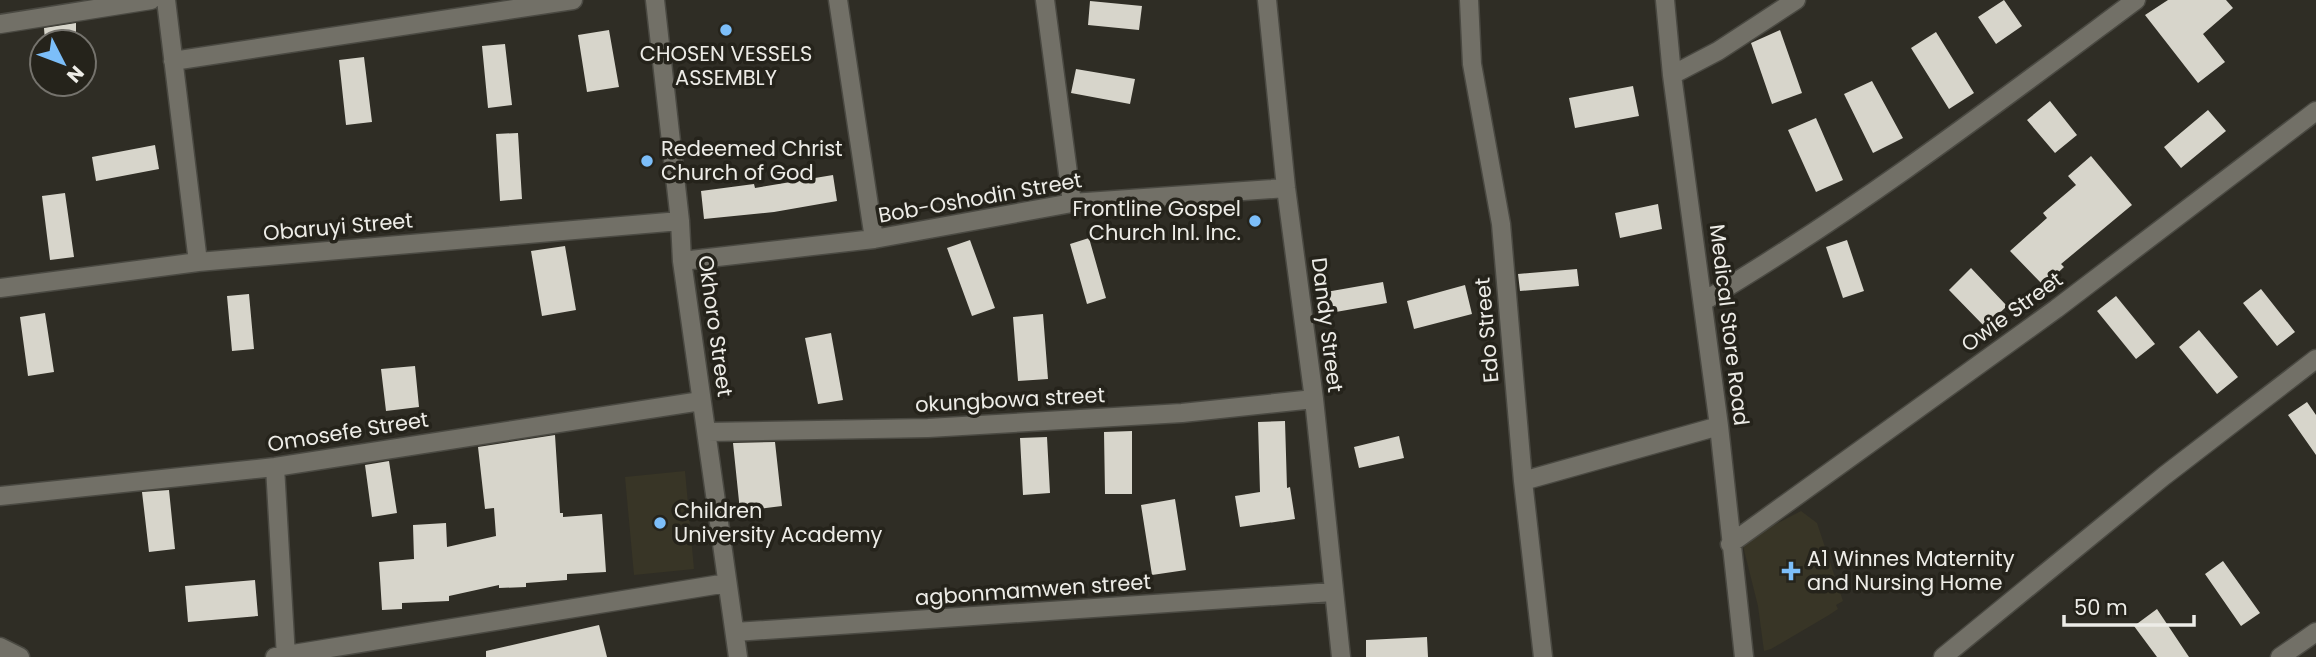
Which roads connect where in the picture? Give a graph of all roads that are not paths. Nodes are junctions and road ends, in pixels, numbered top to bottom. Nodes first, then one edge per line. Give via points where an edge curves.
1 (150, 0) edge
2 (166, 0) edge
3 (573, 0) edge
4 (655, 0) edge
5 (838, 0) edge
6 (1045, 0) edge
7 (1267, 0) edge
8 (1469, 0) edge
9 (1664, 0) edge
10 (1797, 0) edge
11 (2136, 0) edge
12 (0, 24) edge
13 (173, 61) junction
14 (1672, 75) junction
15 (2316, 111) edge
16 (1286, 188) junction
17 (1072, 203) junction
18 (680, 221) junction
19 (874, 239) junction
20 (682, 261) junction
21 (198, 262) junction
22 (0, 288) edge
23 (1704, 301) junction
24 (2316, 359) edge
25 (1314, 399) junction
26 (701, 401) junction
27 (1719, 426) junction
28 (708, 432) junction
29 (275, 467) junction
30 (1523, 481) junction
31 (0, 496) edge
32 (1730, 544) junction
33 (727, 583) junction
34 (1334, 592) junction
35 (735, 632) junction
36 (2316, 632) edge
37 (0, 647) edge
38 (20, 657) edge
39 (282, 657) edge
40 (738, 657) edge
41 (1341, 657) edge
42 (1543, 657) edge
43 (1744, 657) edge
44 (1943, 657) edge
45 (2280, 657) edge

1 - 12 street
2 - 13 street
3 - 13 street
4 - 18 street, Okhoro Street
5 - 19 street
6 - 17 street
7 - 16 street, Dandy Street
8 - 30 street, Edo Street via 1472,64 1501,224
9 - 14 street, Medical Store Road
10 - 14 street
11 - 23 street via 1908,170 1779,257
13 - 21 street
14 - 23 street, Medical Store Road
15 - 32 street, Owie Street via 2056,309
16 - 17 street, Bob-Oshodin Street
16 - 25 street, Dandy Street
17 - 19 street, Bob-Oshodin Street
18 - 20 street, Okhoro Street
18 - 21 street, Obaruyi Street
19 - 20 street, Bob-Oshodin Street
20 - 26 street, Okhoro Street
21 - 22 street, Obaruyi Street
23 - 27 street, Medical Store Road
24 - 44 street
25 - 28 street, okungbowa street via 1182,413 942,427
25 - 34 street, Dandy Street
26 - 28 street, Okhoro Street
26 - 29 street, Omosefe Street
27 - 30 street
27 - 32 street, Medical Store Road
28 - 33 street, Okhoro Street
29 - 31 street, Omosefe Street
29 - 39 street
30 - 42 street, Edo Street
32 - 43 street, Medical Store Road
33 - 35 street, Okhoro Street
33 - 39 street
34 - 35 street, agbonmamwen street
34 - 41 street, Dandy Street
35 - 40 street, Okhoro Street
36 - 45 street
37 - 38 street

